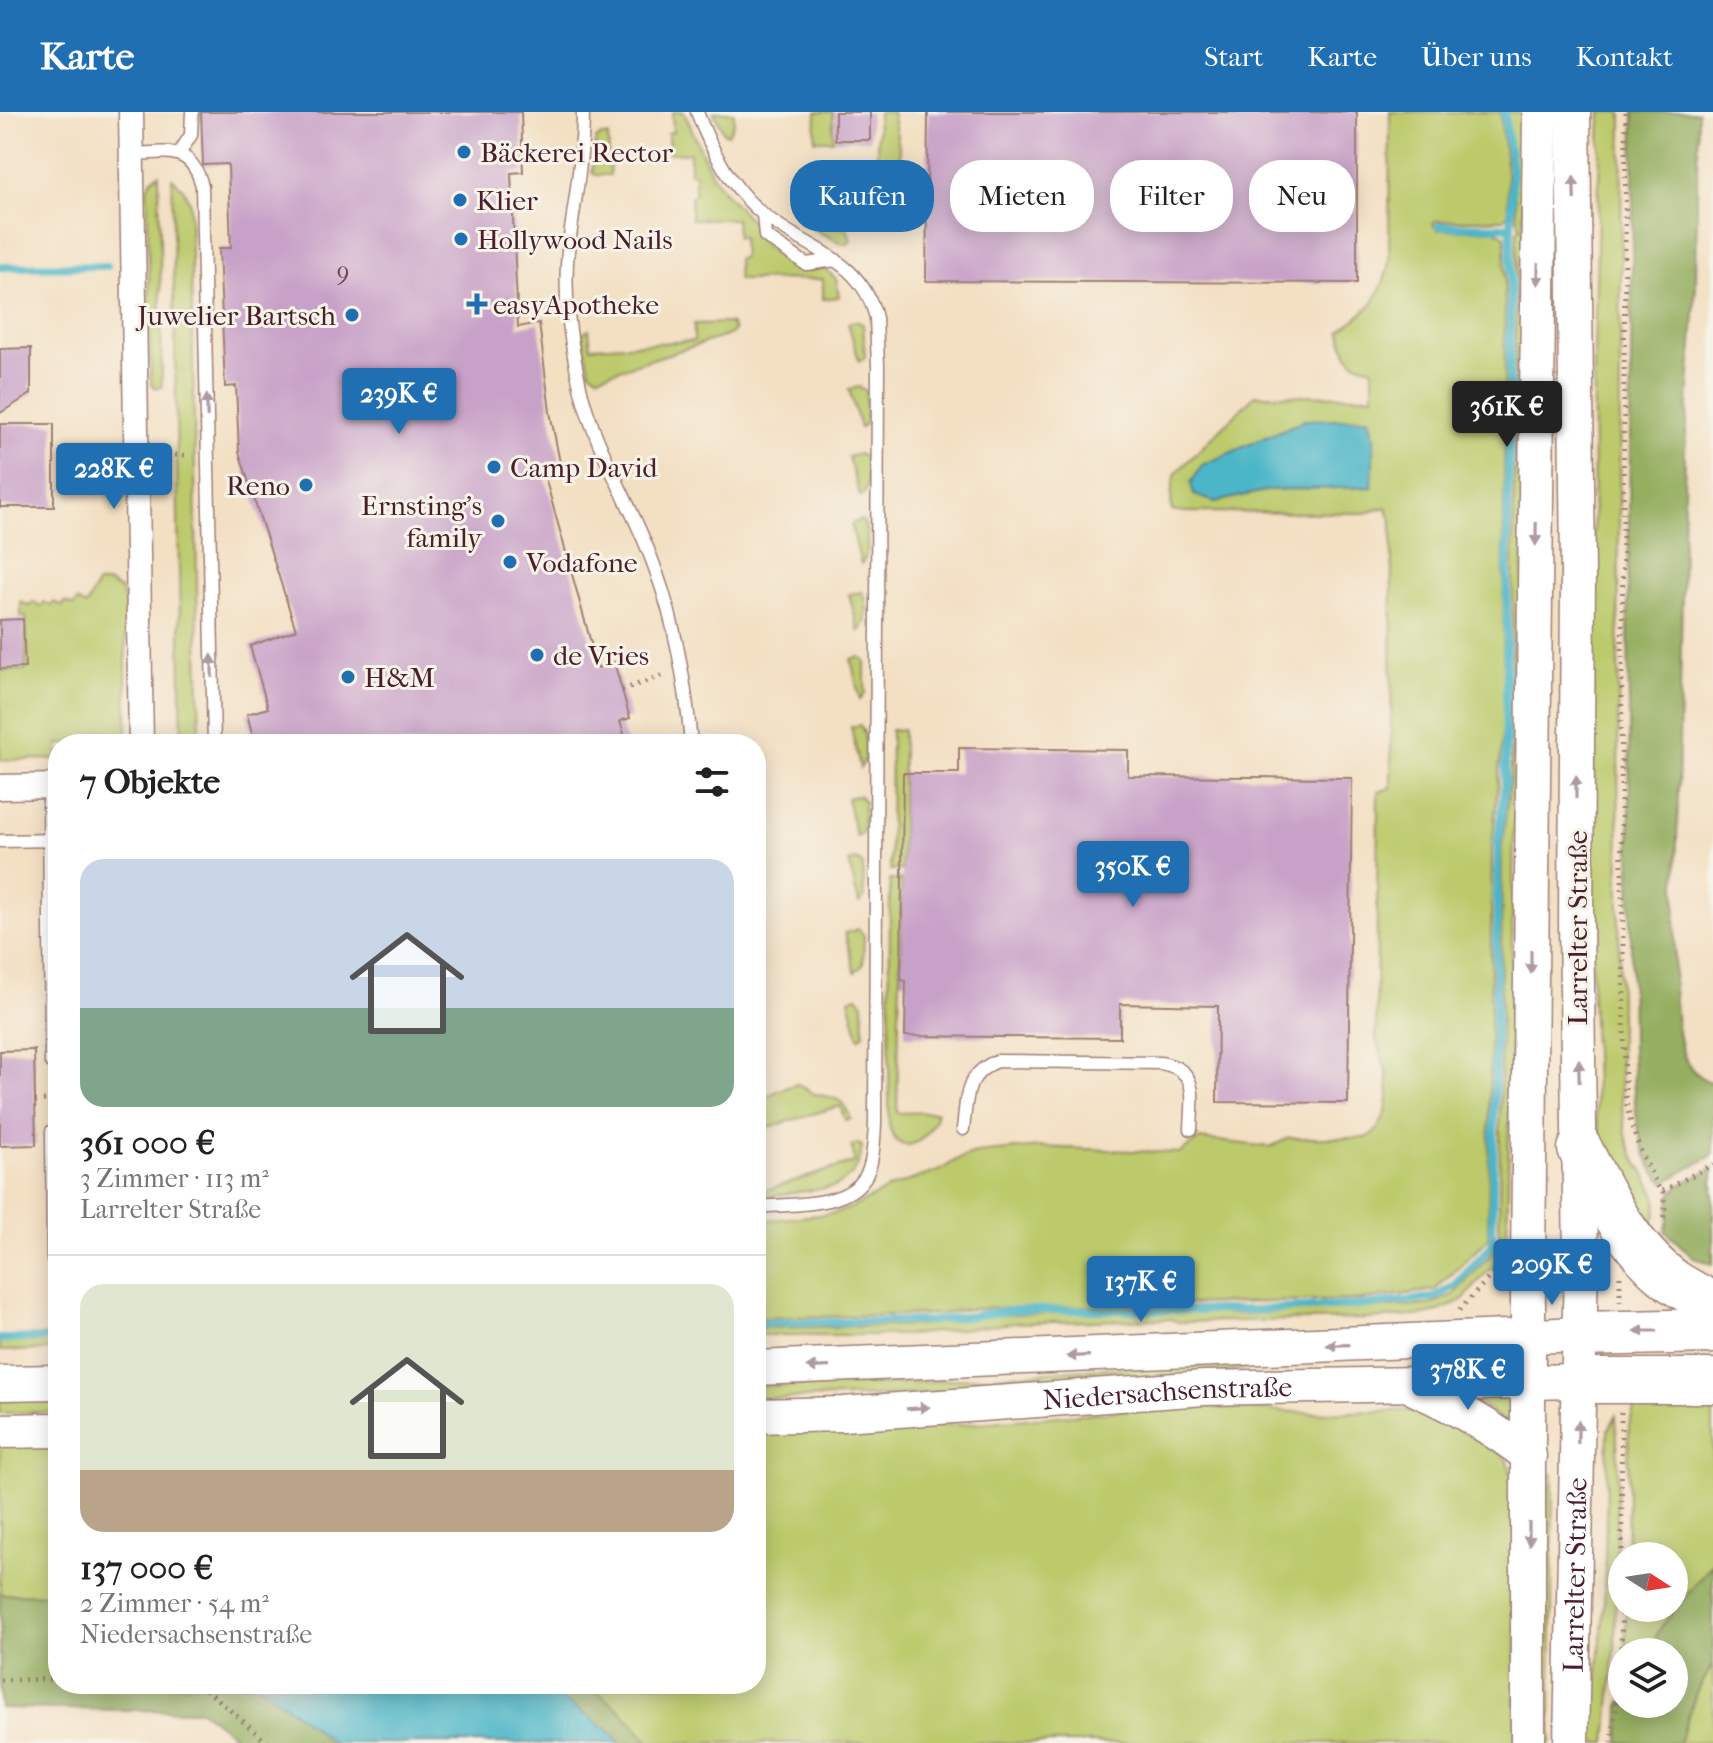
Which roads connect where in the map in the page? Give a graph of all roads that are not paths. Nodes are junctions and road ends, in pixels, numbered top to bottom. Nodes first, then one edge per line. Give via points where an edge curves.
1 (131, 112) edge
2 (192, 112) edge
3 (583, 112) edge
4 (697, 112) edge
5 (1540, 112) edge
6 (1573, 112) edge
7 (180, 152) junction
8 (132, 154) junction
9 (763, 214) junction
10 (836, 260) junction
11 (141, 734) edge
12 (214, 734) edge
13 (690, 734) edge
14 (48, 786) edge
15 (0, 787) edge
16 (48, 840) edge
17 (0, 841) edge
18 (963, 1129) dead end
19 (1191, 1129) dead end
20 (1580, 1149) junction
21 (766, 1206) edge
22 (1713, 1304) edge
23 (1713, 1331) edge
24 (1580, 1334) junction
25 (1528, 1338) junction
26 (766, 1368) edge
27 (1529, 1381) junction
28 (1579, 1381) junction
29 (1713, 1381) edge
30 (48, 1382) edge
31 (0, 1383) edge
32 (1406, 1384) junction
33 (766, 1416) edge
34 (48, 1430) edge
35 (0, 1431) edge
36 (1529, 1456) junction
37 (1528, 1743) edge
38 (1571, 1743) edge

1 - 8 street
2 - 7 lane via 191,135
3 - 13 lane via 579,188 568,254 574,357 602,453 657,572 675,634
4 - 9 lane via 727,172
5 -> 25 main road, Larrelter Straße
20 -> 6 main road, Larrelter Straße
7 - 8 lane
12 -> 7 lane via 203,201 199,174
8 - 11 street
9 - 10 lane
9 - 10 lane via 765,236 806,264
10 - 21 lane via 861,282 872,304 878,366 873,1152 864,1180 843,1196
14 - 15 street
16 - 17 lane
18 - 19 lane via 973,1077 997,1061 1175,1065 1191,1084
20 - 22 highway via 1620,1224 1639,1248 1677,1284
20 - 24 main road, Larrelter Straße
23 -> 24 highway
24 - 25 main road, Niedersachsenstraße
24 - 28 main road, Larrelter Straße
25 -> 26 main road, Niedersachsenstraße
25 - 27 main road, Larrelter Straße
27 - 28 main road, Niedersachsenstraße
27 - 32 main road, Niedersachsenstraße
27 - 36 main road, Larrelter Straße
28 - 29 highway
38 -> 28 main road, Larrelter Straße
30 - 31 main road
33 -> 32 main road, Niedersachsenstraße via 1204,1388
32 - 36 main road via 1472,1416
34 - 35 main road
36 -> 37 main road, Larrelter Straße

